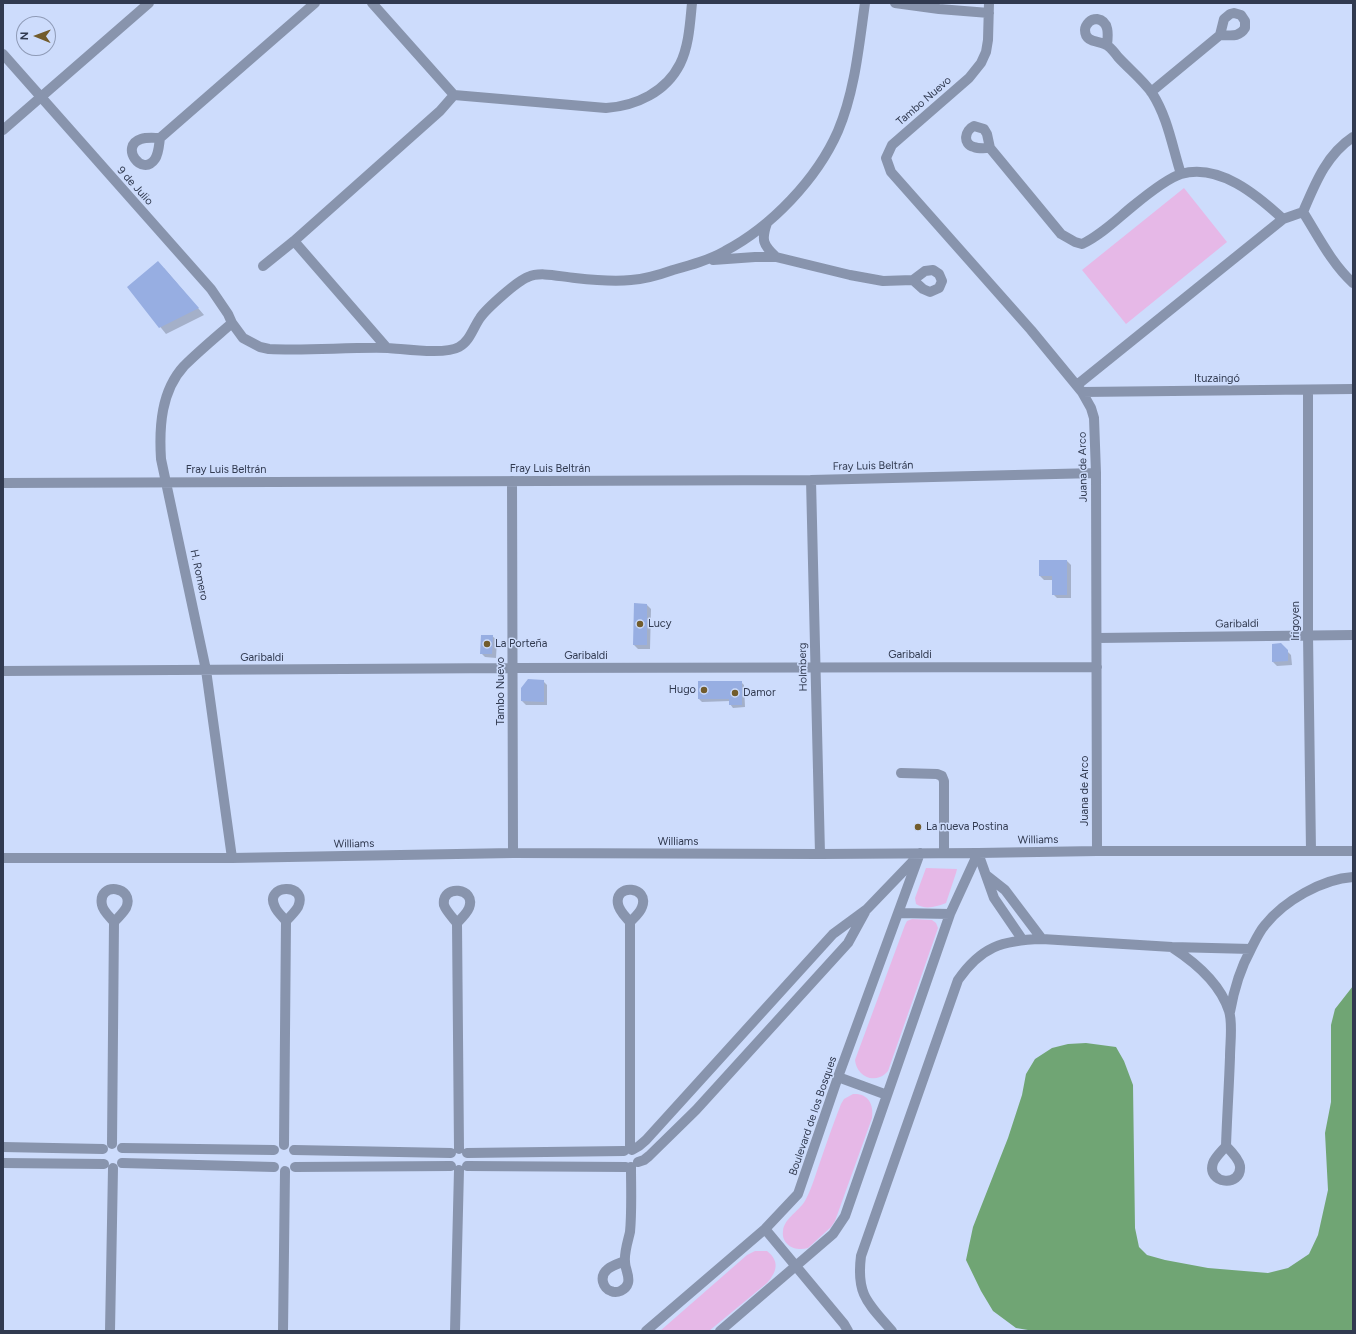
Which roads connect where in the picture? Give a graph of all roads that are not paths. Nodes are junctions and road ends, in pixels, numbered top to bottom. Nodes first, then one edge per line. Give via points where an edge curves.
1 (149, 3) edge
2 (314, 3) edge
3 (372, 3) edge
4 (692, 3) edge
5 (865, 3) edge
6 (895, 3) edge
7 (989, 8) edge
8 (1220, 35) dead end
9 (1107, 45) dead end
10 (3, 54) edge
11 (1151, 92) junction
12 (454, 95) junction
13 (41, 98) junction
14 (3, 130) edge
15 (1353, 137) edge
16 (160, 138) dead end
17 (990, 148) dead end
18 (886, 158) joint
19 (1181, 174) junction
20 (1303, 212) junction
21 (1283, 219) junction
22 (767, 223) junction
23 (294, 241) junction
24 (776, 257) junction
25 (698, 263) junction
26 (263, 266) dead end
27 (913, 280) dead end
28 (1353, 283) edge
29 (232, 323) junction
30 (387, 348) junction
31 (1079, 388) junction
32 (1353, 389) edge
33 (1308, 390) junction
34 (1096, 472) junction
35 (811, 480) junction
36 (512, 481) junction
37 (3, 483) edge
38 (167, 483) junction
39 (1308, 635) junction
40 (1353, 635) edge
41 (1097, 638) junction
42 (815, 667) junction
43 (1097, 667) junction
44 (513, 668) junction
45 (206, 670) junction
46 (3, 671) edge
47 (901, 773) dead end
48 (1097, 851) junction
49 (1311, 851) junction
50 (1353, 851) edge
51 (514, 853) junction
52 (920, 853) junction
53 (944, 853) junction
54 (978, 853) junction
55 (820, 854) junction
56 (3, 858) edge
57 (232, 858) junction
58 (986, 875) junction
59 (1353, 877) edge
60 (867, 909) junction
61 (899, 913) junction
62 (950, 914) junction
63 (286, 921) dead end
64 (114, 922) dead end
65 (630, 922) dead end
66 (457, 923) dead end
67 (1022, 939) junction
68 (1042, 939) junction
69 (1172, 947) junction
70 (1251, 949) junction
71 (1230, 1012) junction
72 (838, 1077) junction
73 (887, 1095) junction
74 (284, 1145) junction
75 (1226, 1146) dead end
76 (3, 1147) edge
77 (112, 1147) junction
78 (274, 1150) junction
79 (294, 1150) junction
80 (629, 1150) junction
81 (459, 1152) junction
82 (3, 1163) edge
83 (113, 1165) junction
84 (632, 1165) junction
85 (274, 1167) junction
86 (295, 1167) junction
87 (459, 1167) junction
88 (285, 1171) junction
89 (765, 1229) junction
90 (625, 1261) dead end
91 (796, 1265) junction
92 (848, 1329) edge
93 (110, 1331) edge
94 (283, 1331) edge
95 (455, 1331) edge
96 (646, 1331) edge
97 (720, 1331) edge
98 (892, 1331) edge

1 - 13 street
2 - 16 street
3 - 12 street
4 - 12 street via 690,28 681,64 669,81 639,101 606,108
5 - 22 street via 855,68 838,132 800,191
6 - 7 street via 939,8
7 - 18 street, Tambo Nuevo via 988,40 981,63 969,78 892,145
8 - 11 street
9 - 11 street
10 - 13 street, 9 de Julio
11 - 19 street via 1168,127
12 - 23 street via 440,112
13 - 14 street
13 - 29 street, 9 de Julio via 211,289
15 - 20 street via 1334,153 1323,167
17 - 19 street via 1061,234 1082,244 1093,239 1154,190
18 - 31 street, Juana de Arco via 891,172
19 - 21 street via 1209,173 1224,178 1244,187
20 - 21 street
20 - 28 street via 1328,252
21 - 31 street
22 - 24 street via 762,235 769,251
22 - 25 street via 726,251
23 - 26 street
23 - 30 street
24 - 25 street
24 - 27 street via 883,281
25 - 30 street via 632,280 605,281 528,276 480,317 466,342 459,347 447,351
29 - 30 street, 9 de Julio via 243,338 269,349
29 - 38 street, H. Romero via 184,367 165,402 161,426 161,459
31 - 33 street, Ituzaingó
31 - 34 street, Juana de Arco via 1094,418
32 - 33 street, Ituzaingó
33 - 39 street, Irigoyen
34 - 35 street, Fray Luis Beltrán
34 - 41 street, Juana de Arco
35 - 36 street, Fray Luis Beltrán
35 - 42 street, Holmberg
36 - 38 street, Fray Luis Beltrán
36 - 44 street, Tambo Nuevo
37 - 38 street, Fray Luis Beltrán
38 - 45 street, H. Romero
39 - 40 street, Garibaldi
39 - 41 street, Garibaldi
39 - 49 street, Irigoyen
41 - 43 street, Juana de Arco
42 - 43 street, Garibaldi
42 - 44 street, Garibaldi
42 - 55 street, Holmberg
43 - 48 street, Juana de Arco
44 - 45 street, Garibaldi
44 - 51 street, Tambo Nuevo
45 - 46 street, Garibaldi
45 - 57 street, H. Romero
47 - 53 street via 942,776
48 - 49 street, Williams
48 - 54 street, Williams
49 - 50 street, Williams
51 - 55 street, Williams
51 - 57 street, Williams
52 - 53 street, Williams
52 - 55 street, Williams
52 - 60 street
52 - 61 street, Boulevard de los Bosques
53 - 54 street, Williams
54 - 58 street
54 - 62 street
56 - 57 street, Williams
58 - 67 street via 994,898
58 - 68 street via 1005,890
59 - 70 street via 1319,886 1299,895 1264,925
60 - 80 street via 833,934 646,1140
60 - 84 street via 843,949 696,1110 649,1156
61 - 62 street
61 - 72 street, Boulevard de los Bosques
62 - 73 street
63 - 74 street
64 - 77 street
65 - 80 street
66 - 81 street
67 - 68 street
67 - 98 street via 998,945 982,954 968,965 958,980 861,1256 861,1288 867,1302
68 - 69 street
69 - 70 street
69 - 71 street via 1191,960 1211,980
70 - 71 street via 1239,973
71 - 75 street
72 - 73 street
72 - 89 street, Boulevard de los Bosques via 798,1194
73 - 91 street via 845,1216 833,1234
74 - 78 street
74 - 79 street
76 - 77 street
77 - 78 street
77 - 83 street via 124,1156
77 - 83 street via 101,1156
78 - 85 street via 271,1158
79 - 81 street
79 - 86 street via 298,1158
80 - 81 street
80 - 84 street via 639,1156
80 - 84 street via 621,1156 621,1160
81 - 87 street via 469,1159
81 - 87 street via 449,1160
82 - 83 street
83 - 85 street
83 - 93 street
84 - 87 street
84 - 90 street via 630,1231
85 - 88 street
86 - 87 street
86 - 88 street
87 - 95 street
88 - 94 street
89 - 91 street
89 - 96 street, Boulevard de los Bosques
91 - 92 street
91 - 97 street

